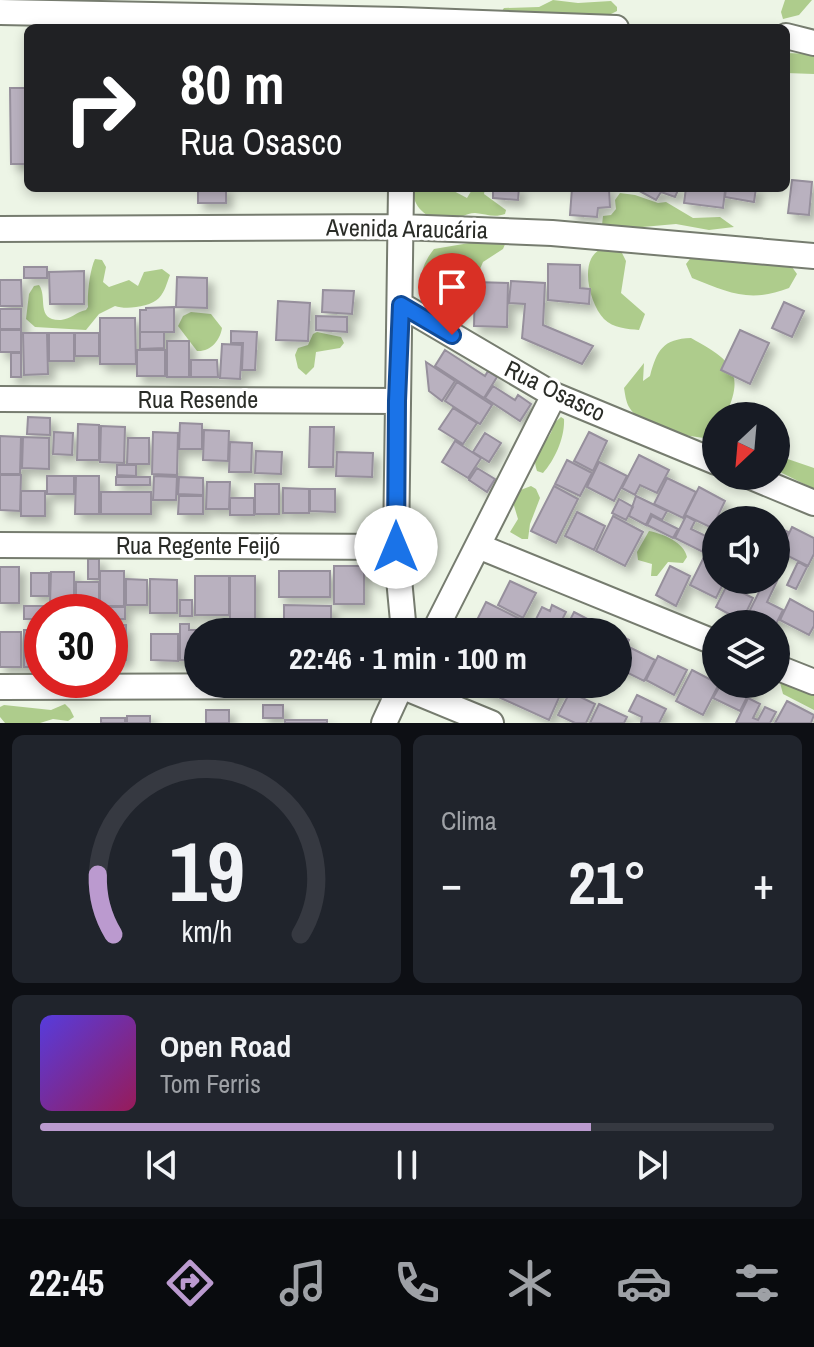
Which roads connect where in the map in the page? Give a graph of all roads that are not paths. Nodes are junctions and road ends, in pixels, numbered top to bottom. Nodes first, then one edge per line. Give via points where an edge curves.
1 (0, 12) edge
2 (401, 16) edge
3 (544, 24) edge
4 (790, 37) edge
5 (814, 43) edge
6 (401, 192) edge
7 (401, 227) junction
8 (0, 229) edge
9 (814, 256) edge
10 (401, 305) junction
11 (554, 395) junction
12 (0, 399) edge
13 (397, 401) junction
14 (702, 456) edge
15 (783, 490) edge
16 (814, 503) edge
17 (0, 545) edge
18 (478, 546) junction
19 (396, 547) junction
20 (403, 618) edge
21 (441, 618) edge
22 (702, 637) edge
23 (790, 673) edge
24 (814, 682) edge
25 (184, 686) edge
26 (0, 687) edge
27 (396, 698) edge
28 (432, 698) edge
29 (384, 723) edge
30 (491, 723) edge

1 - 2 street
2 - 3 street
4 - 5 street
6 - 7 street
7 - 8 street, Avenida Araucária
7 - 9 street, Avenida Araucária via 552,233
7 - 10 street
10 - 11 street, Rua Osasco
10 - 13 street
11 - 14 street, Rua Osasco
11 - 18 street
12 - 13 street, Rua Resende
13 - 19 street
15 - 16 street
17 - 19 street, Rua Regente Feijó
18 - 21 street
18 - 22 street
19 - 20 street
23 - 24 street
25 - 26 street
27 - 29 street
28 - 30 street

